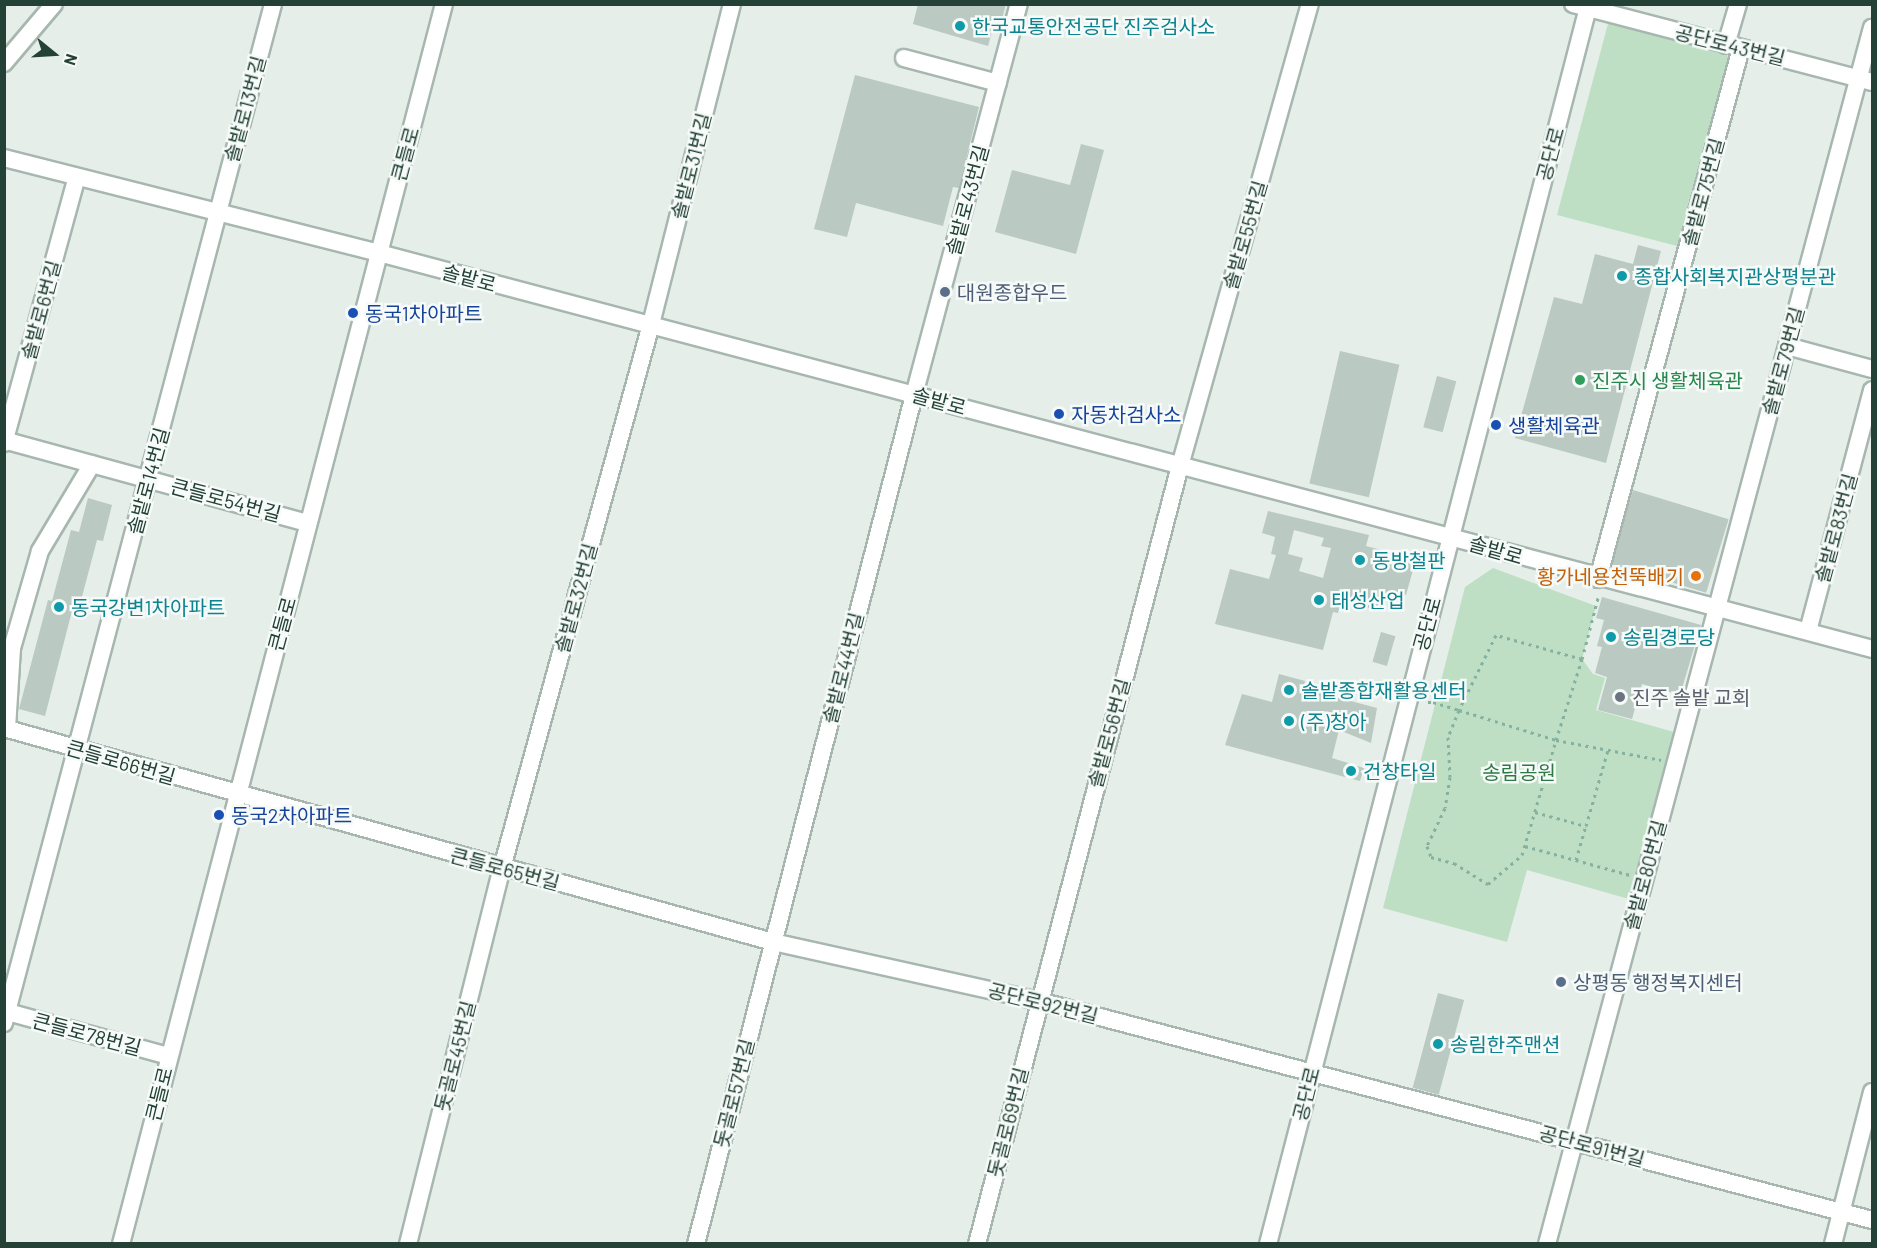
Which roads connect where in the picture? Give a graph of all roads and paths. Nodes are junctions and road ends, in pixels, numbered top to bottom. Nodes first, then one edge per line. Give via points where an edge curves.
1 (54, 4) edge
2 (273, 4) edge
3 (444, 4) edge
4 (732, 4) edge
5 (1019, 4) edge
6 (1310, 4) edge
7 (1738, 4) edge
8 (1583, 6) edge
9 (1872, 28) edge
10 (1734, 47) junction
11 (904, 58) dead end
12 (4, 63) edge
13 (1866, 80) edge
14 (998, 83) junction
15 (4, 158) edge
16 (77, 177) junction
17 (218, 213) junction
18 (380, 253) junction
19 (650, 328) junction
20 (1787, 346) junction
21 (1872, 369) edge
22 (1872, 390) edge
23 (914, 395) junction
24 (5, 441) edge
25 (92, 464) junction
26 (1180, 466) junction
27 (149, 479) junction
28 (308, 523) junction
29 (1450, 537) junction
30 (1601, 579) junction
31 (1716, 608) junction
32 (1808, 631) junction
33 (1872, 649) edge
34 (1582, 659) junction
35 (1428, 702) dead end
36 (1459, 710) junction
37 (6, 728) edge
38 (1556, 740) junction
39 (76, 749) junction
40 (1608, 750) junction
41 (1666, 761) dead end
42 (237, 795) junction
43 (1535, 812) junction
44 (1586, 826) junction
45 (1525, 846) junction
46 (1576, 860) junction
47 (502, 868) junction
48 (1635, 877) dead end
49 (773, 942) junction
50 (1039, 1001) junction
51 (5, 1015) edge
52 (169, 1056) junction
53 (1311, 1072) junction
54 (1872, 1092) edge
55 (1574, 1142) junction
56 (1864, 1156) edge
57 (1841, 1212) junction
58 (1872, 1220) edge
59 (121, 1244) edge
60 (408, 1244) edge
61 (696, 1244) edge
62 (977, 1244) edge
63 (1268, 1244) edge
64 (1547, 1244) edge
65 (1833, 1244) edge

1 - 12 street
2 - 17 street, 솔밭로13번길
3 - 18 street, 큰들로
4 - 19 street, 솔밭로31번길
5 - 14 street, 솔밭로43번길
6 - 26 street, 솔밭로55번길
7 - 10 street, 솔밭로75번길
8 - 10 street, 공단로43번길
8 - 29 street, 공단로
9 - 13 street, 솔밭로79번길
10 - 13 street, 공단로43번길
10 - 30 street, 솔밭로75번길
11 - 14 street
13 - 20 street, 솔밭로79번길
14 - 23 street, 솔밭로43번길
15 - 16 street, 솔밭로
16 - 17 street, 솔밭로
16 - 24 street, 솔밭로6번길
17 - 18 street, 솔밭로
17 - 27 street, 솔밭로14번길
18 - 19 street, 솔밭로
18 - 28 street, 큰들로
19 - 23 street, 솔밭로
19 - 47 street, 솔밭로32번길
20 - 21 street
20 - 31 street, 솔밭로79번길
22 - 32 street, 솔밭로83번길
23 - 26 street, 솔밭로
23 - 49 street, 솔밭로44번길
24 - 25 street, 큰들로54번길
25 - 27 street, 큰들로54번길
25 - 37 street via 40,551 12,648
26 - 29 street, 솔밭로
26 - 50 street, 솔밭로56번길
27 - 28 street, 큰들로54번길
27 - 39 street, 솔밭로14번길
28 - 42 street, 큰들로
29 - 30 street, 솔밭로
29 - 53 street, 공단로
30 - 31 street, 솔밭로
30 - 34 path
31 - 32 street, 솔밭로
31 - 55 street, 솔밭로80번길
32 - 33 street, 솔밭로
34 - 36 path via 1496,635
34 - 38 path
35 - 36 path
36 - 38 path
36 - 45 path via 1448,737 1450,777 1445,808 1427,846 1431,857 1454,863 1488,884 1522,855
37 - 39 street, 큰들로66번길
38 - 40 path
38 - 43 path
39 - 42 street, 큰들로66번길
39 - 51 street, 솔밭로14번길
40 - 41 path
40 - 44 path
42 - 47 street, 큰들로65번길
42 - 52 street, 큰들로
43 - 44 path
43 - 45 path
44 - 46 path
45 - 46 path
46 - 48 path
47 - 49 street, 큰들로65번길
47 - 60 street, 돗골로45번길
49 - 50 street, 공단로92번길
49 - 61 street, 돗골로57번길
50 - 53 street, 공단로92번길
50 - 62 street, 돗골로69번길
51 - 52 street, 큰들로78번길
52 - 59 street, 큰들로
53 - 55 street, 공단로91번길
53 - 63 street, 공단로
54 - 56 street
55 - 57 street, 공단로91번길
55 - 64 street, 솔밭로80번길
56 - 57 street
57 - 58 street, 공단로91번길
57 - 65 street

